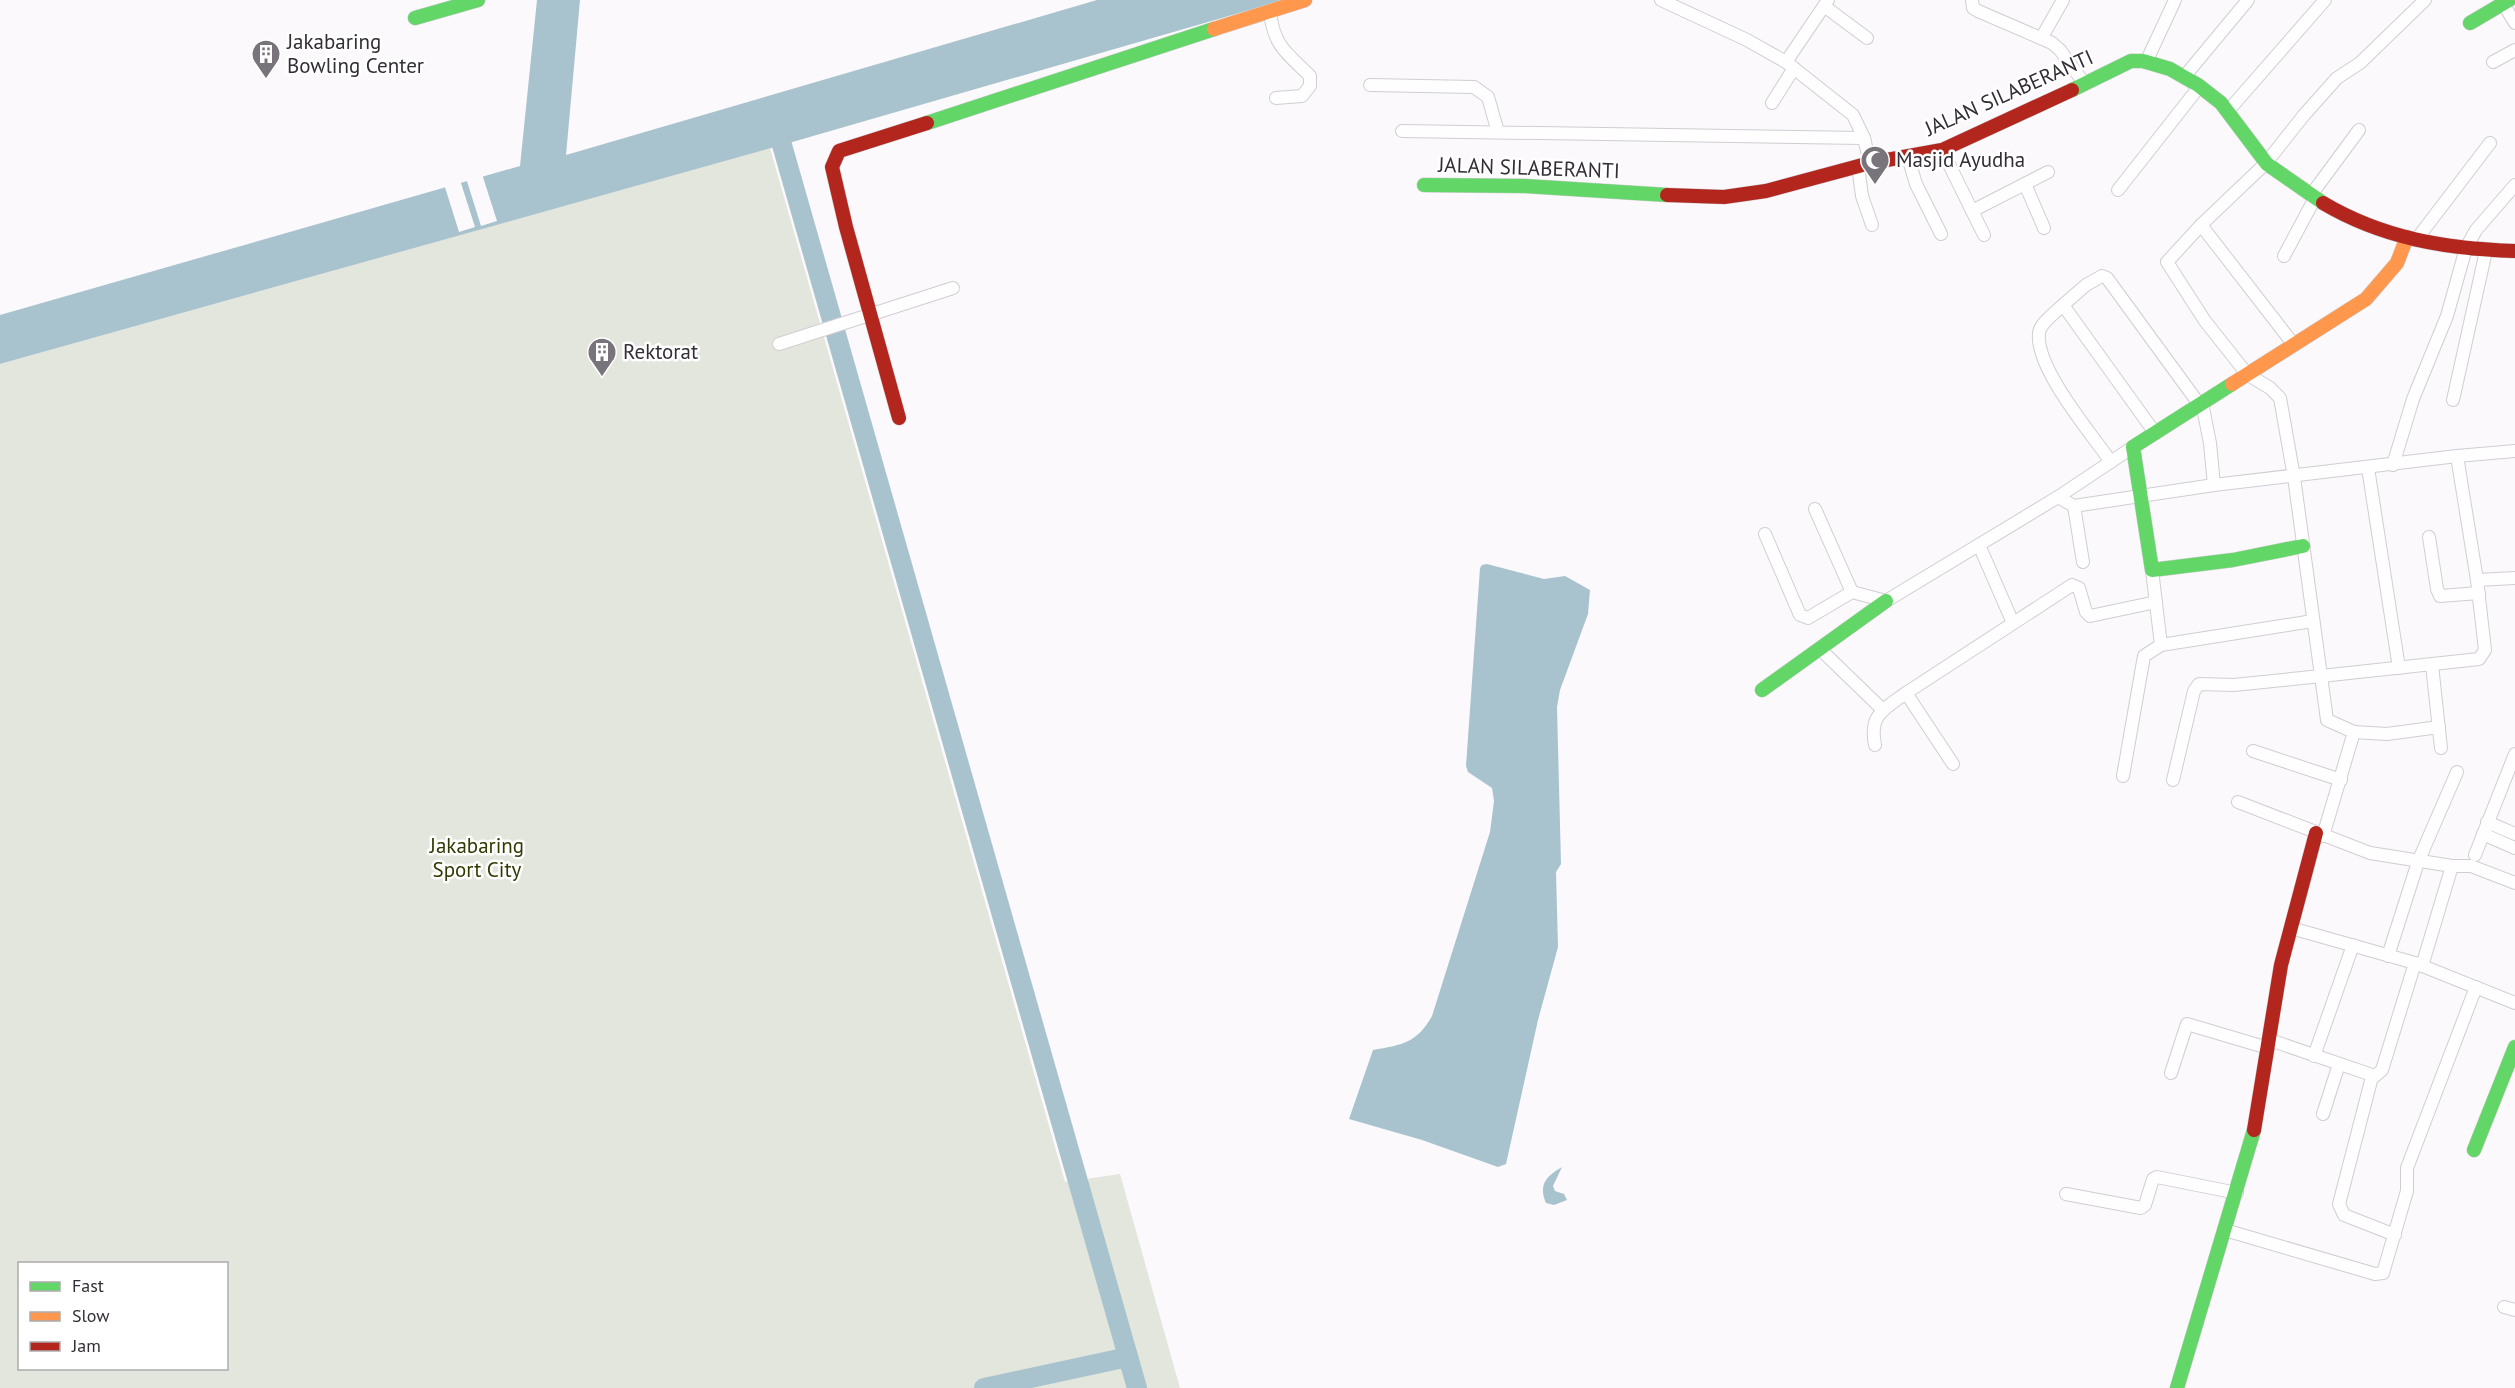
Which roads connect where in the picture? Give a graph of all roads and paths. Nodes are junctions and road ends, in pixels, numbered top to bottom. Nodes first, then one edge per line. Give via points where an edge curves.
1 (478, 0) edge
2 (1305, 0) edge
3 (1661, 0) edge
4 (1972, 0) edge
5 (2062, 0) edge
6 (2175, 0) edge
7 (2248, 0) edge
8 (2325, 0) edge
9 (2425, 0) edge
10 (2504, 1) edge
11 (1826, 3) edge
12 (1270, 12) junction
13 (415, 18) dead end
14 (2515, 22) edge
15 (2470, 24) dead end
16 (1867, 38) dead end
17 (2042, 38) junction
18 (2515, 50) edge
19 (2147, 60) junction
20 (2493, 62) dead end
21 (1790, 65) junction
22 (2184, 77) junction
23 (2084, 83) junction
24 (1370, 86) dead end
25 (2199, 87) junction
26 (1276, 98) dead end
27 (1772, 103) dead end
28 (2228, 111) junction
29 (2359, 130) dead end
30 (1402, 131) dead end
31 (1498, 132) junction
32 (1864, 138) junction
33 (2490, 143) dead end
34 (1942, 150) junction
35 (1908, 157) junction
36 (2266, 163) junction
37 (1864, 164) junction
38 (2048, 172) dead end
39 (2025, 184) junction
40 (1424, 185) dead end
41 (2515, 185) edge
42 (2118, 190) dead end
43 (2313, 197) junction
44 (1972, 211) junction
45 (1872, 225) dead end
46 (2200, 225) junction
47 (2044, 228) dead end
48 (1941, 234) dead end
49 (1984, 235) dead end
50 (2412, 239) junction
51 (2466, 248) junction
52 (2486, 251) junction
53 (2515, 251) edge
54 (2284, 255) dead end
55 (953, 288) dead end
56 (2063, 305) junction
57 (870, 315) junction
58 (779, 344) dead end
59 (2294, 345) junction
60 (2247, 374) junction
61 (2454, 400) dead end
62 (2201, 404) junction
63 (899, 418) dead end
64 (2155, 433) junction
65 (2133, 447) junction
66 (2515, 451) edge
67 (2457, 456) junction
68 (2111, 462) junction
69 (2393, 465) junction
70 (2368, 468) junction
71 (2294, 477) junction
72 (2214, 485) junction
73 (2058, 497) junction
74 (2141, 497) junction
75 (2074, 506) junction
76 (1815, 509) dead end
77 (1765, 534) dead end
78 (2429, 537) dead end
79 (1979, 545) junction
80 (2303, 546) junction
81 (2082, 562) dead end
82 (2152, 570) junction
83 (2515, 578) edge
84 (2478, 587) junction
85 (1852, 592) junction
86 (1887, 601) junction
87 (2156, 602) junction
88 (2313, 621) junction
89 (2013, 623) junction
90 (2161, 645) junction
91 (1820, 649) junction
92 (2432, 665) junction
93 (2399, 668) junction
94 (2321, 676) junction
95 (1762, 690) dead end
96 (1906, 693) junction
97 (1883, 710) junction
98 (2439, 727) junction
99 (2354, 732) junction
100 (1875, 745) dead end
101 (2441, 748) dead end
102 (2253, 751) dead end
103 (2512, 759) edge
104 (1953, 764) dead end
105 (2457, 772) dead end
106 (2123, 776) dead end
107 (2173, 780) dead end
108 (2341, 780) junction
109 (2238, 802) dead end
110 (2485, 828) junction
111 (2515, 834) edge
112 (2319, 835) junction
113 (2515, 848) edge
114 (2475, 855) dead end
115 (2418, 862) junction
116 (2452, 866) junction
117 (2515, 883) edge
118 (2290, 928) junction
119 (2353, 945) junction
120 (2388, 956) junction
121 (2418, 964) junction
122 (2475, 987) junction
123 (2515, 1003) edge
124 (2269, 1044) junction
125 (2515, 1047) edge
126 (2314, 1056) junction
127 (2339, 1064) junction
128 (2170, 1073) dead end
129 (2372, 1077) junction
130 (2323, 1114) dead end
131 (2474, 1150) dead end
132 (2237, 1193) junction
133 (2066, 1194) dead end
134 (2226, 1230) junction
135 (2395, 1235) junction
136 (2177, 1388) edge

1 - 13 street
2 - 12 street
3 - 21 street
4 - 17 street via 1978,11
5 - 17 street
6 - 19 street
7 - 22 street
8 - 28 street
9 - 36 street via 2360,63 2337,78
10 - 14 street
10 - 15 street
11 - 16 street
11 - 21 street
12 - 26 street via 1277,40 1310,76 1310,86 1302,96
12 - 57 street via 839,151 832,167
17 - 23 street via 2060,50
18 - 20 street
19 - 22 street
19 - 23 street, JALAN SILABERANTI via 2131,61
21 - 27 street
21 - 32 street via 1853,116
22 - 25 street
23 - 34 street, JALAN SILABERANTI
24 - 31 street via 1474,87 1488,97
25 - 28 street
25 - 42 street
28 - 36 street
29 - 43 street
30 - 31 street
31 - 32 street
32 - 37 street
33 - 50 street
34 - 35 street, JALAN SILABERANTI
34 - 44 street
35 - 37 street, JALAN SILABERANTI
35 - 48 street via 1916,184
36 - 43 street
36 - 46 street
37 - 40 street, JALAN SILABERANTI via 1766,191 1724,197 1526,186
37 - 45 street via 1861,193
38 - 39 street
39 - 44 street
39 - 47 street
41 - 51 street via 2476,230
43 - 50 street via 2368,227
43 - 54 street
44 - 49 street
46 - 59 street
46 - 60 street via 2169,258 2168,265
50 - 51 street
50 - 59 street via 2384,281 2366,299
51 - 52 street
51 - 69 street via 2447,316 2413,399
52 - 53 street
52 - 61 street
55 - 57 street
56 - 62 street via 2086,285 2102,276 2107,278
56 - 64 street
56 - 68 street via 2041,327 2043,359
57 - 58 street
57 - 63 street
59 - 60 street
60 - 62 street
60 - 71 street via 2280,398
62 - 64 street
62 - 72 street
64 - 65 street
65 - 68 street
65 - 74 street
66 - 67 street
67 - 69 street
67 - 84 street
68 - 73 street
69 - 70 street
70 - 71 street
70 - 93 street
71 - 72 street
71 - 80 street
72 - 74 street
73 - 75 street
73 - 79 street
74 - 75 street
74 - 82 street
75 - 81 street
76 - 85 street
77 - 85 street via 1804,618
78 - 84 street via 2440,596
79 - 86 street
79 - 89 street
80 - 82 street
80 - 88 street
82 - 87 street
83 - 84 street
84 - 92 street via 2484,653 2475,660
85 - 86 street
86 - 91 street
87 - 89 street via 2090,616 2079,588 2072,585
87 - 90 street
88 - 90 street
88 - 94 street
89 - 96 street
90 - 106 street via 2144,656
91 - 95 street
91 - 97 street
92 - 93 street
92 - 98 street
93 - 94 street
94 - 99 street via 2328,720
94 - 107 street via 2234,685 2199,684
96 - 97 street
96 - 104 street
97 - 100 street via 1873,726
98 - 99 street via 2387,735
98 - 101 street
99 - 108 street
102 - 108 street
103 - 110 street
105 - 115 street
108 - 112 street
109 - 112 street
110 - 111 street
110 - 113 street
110 - 114 street
112 - 115 street via 2370,853
112 - 118 street
115 - 116 street
115 - 120 street
116 - 117 street via 2471,866
116 - 121 street
118 - 119 street
118 - 124 street
119 - 120 street
119 - 126 street
120 - 121 street
121 - 122 street
121 - 129 street via 2382,1069
122 - 123 street
122 - 135 street via 2407,1168 2407,1191
124 - 126 street
124 - 128 street via 2187,1024
124 - 132 street via 2259,1107
125 - 131 street
126 - 127 street
127 - 129 street
127 - 130 street
129 - 135 street via 2339,1204 2344,1215
132 - 133 street via 2157,1177 2141,1208
132 - 134 street
134 - 135 street via 2379,1275 2385,1269
134 - 136 street

